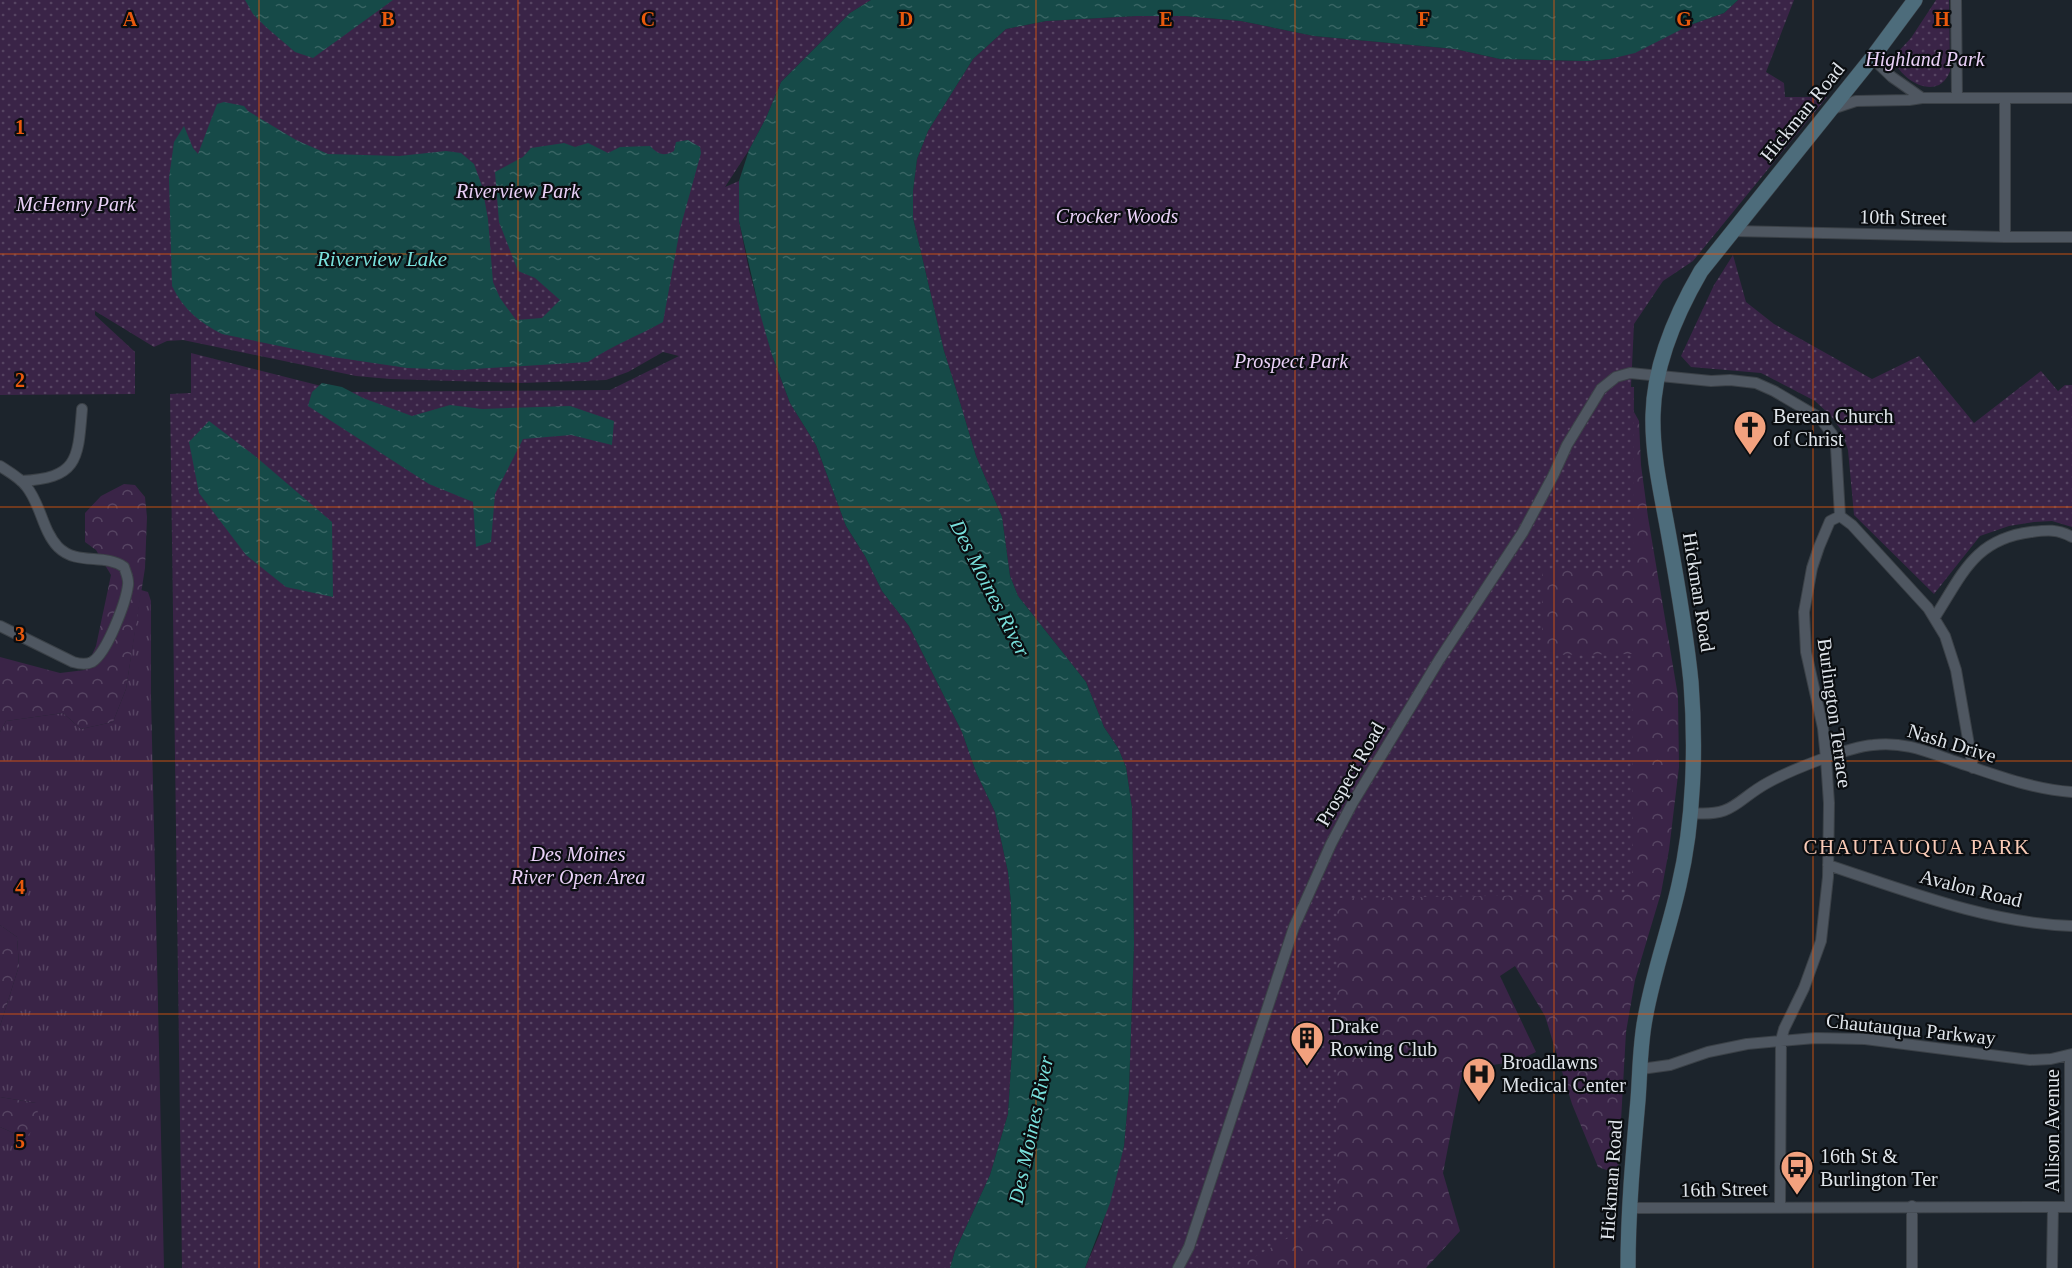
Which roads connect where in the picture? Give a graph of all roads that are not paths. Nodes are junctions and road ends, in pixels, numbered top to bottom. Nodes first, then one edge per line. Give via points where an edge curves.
1 (1915, 0) edge
2 (1956, 0) edge
3 (1872, 58) junction
4 (1922, 98) junction
5 (1957, 98) junction
6 (2005, 98) junction
7 (2072, 98) edge
8 (1832, 109) junction
9 (1733, 231) junction
10 (2005, 237) junction
11 (2072, 237) edge
12 (1658, 376) junction
13 (82, 409) dead end
14 (0, 466) edge
15 (21, 481) junction
16 (1840, 516) junction
17 (2072, 537) edge
18 (1935, 617) junction
19 (0, 626) edge
20 (1826, 759) junction
21 (1973, 768) junction
22 (2072, 792) edge
23 (1691, 813) junction
24 (1828, 866) junction
25 (2072, 926) edge
26 (1781, 1040) junction
27 (2071, 1054) edge
28 (1641, 1069) junction
29 (1780, 1206) junction
30 (1912, 1206) junction
31 (2053, 1207) junction
32 (2071, 1207) edge
33 (1628, 1208) junction
34 (1178, 1268) edge
35 (1628, 1268) edge
36 (1912, 1268) edge
37 (2052, 1268) edge

1 - 3 main road, Hickman Road
2 - 5 street
3 - 4 street
3 - 8 main road, Hickman Road
4 - 5 street
4 - 8 street via 1856,101
5 - 6 street
6 - 7 street
6 - 10 street
8 - 9 main road, Hickman Road
9 - 10 street, 10th Street
9 - 12 main road, Hickman Road via 1689,292 1669,336
10 - 11 street, 10th Street
12 - 16 street via 1756,383 1820,418 1836,447
12 - 23 main road, Hickman Road via 1653,412 1654,451 1679,588 1691,684
12 - 34 street, Prospect Road via 1630,373 1601,389 1567,445 1523,532 1352,804 1294,927 1189,1246
13 - 15 street via 77,455 69,466 50,478
14 - 15 street
15 - 19 street via 33,496 49,536 59,549 86,560 111,560 124,567 128,584 107,642 97,657 86,664 73,662
16 - 18 street
16 - 20 street, Burlington Terrace via 1830,521 1819,547 1804,612 1806,652
17 - 18 street via 2050,529 2006,536 1992,543 1973,559
18 - 21 street via 1956,670
20 - 21 street, Nash Drive via 1871,745 1895,744 1919,748
20 - 23 street, Nash Drive via 1769,782 1729,810 1708,815
20 - 24 street, Burlington Terrace
21 - 22 street, Nash Drive via 2028,786
23 - 28 main road, Hickman Road via 1680,883 1644,1022
24 - 25 street, Avalon Road via 1955,906 2007,918
24 - 26 street, Burlington Terrace via 1821,941
26 - 27 street, Chautauqua Parkway via 1865,1039 2030,1060
26 - 28 street, Chautauqua Parkway via 1708,1052 1670,1065
26 - 29 street, Burlington Terrace
27 - 32 street, Allison Avenue
28 - 33 main road, Hickman Road
29 - 30 street, 16th Street
29 - 33 street, 16th Street
30 - 31 street, 16th Street
30 - 36 street
31 - 32 street, 16th Street
31 - 37 street, Allison Avenue
33 - 35 main road, Hickman Road

